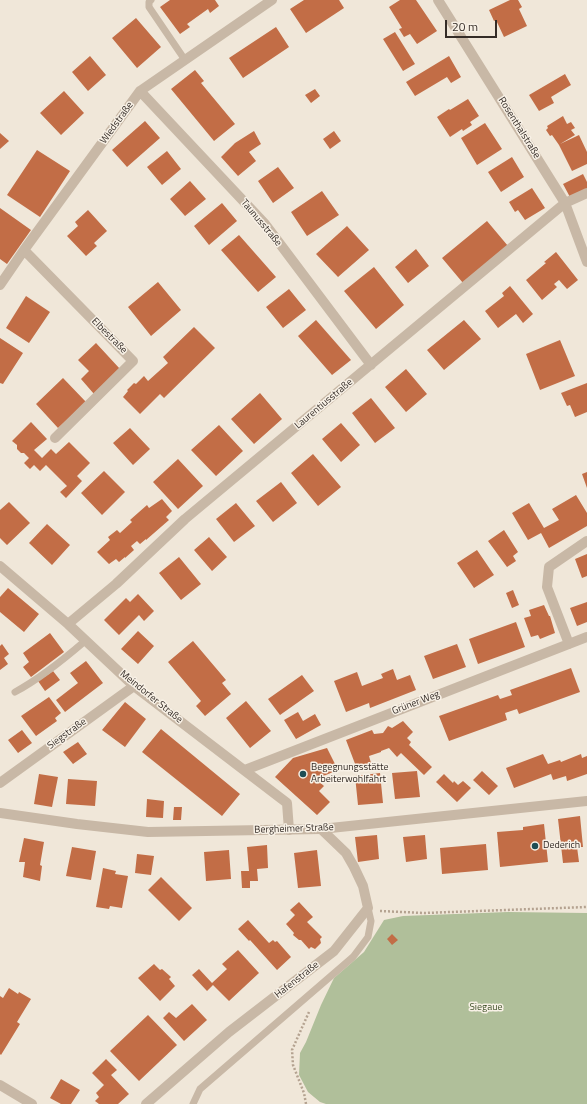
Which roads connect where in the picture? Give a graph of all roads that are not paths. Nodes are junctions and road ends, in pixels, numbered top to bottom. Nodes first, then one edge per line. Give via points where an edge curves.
1 (151, 0) edge
2 (272, 0) edge
3 (438, 0) edge
4 (185, 60) junction
5 (140, 91) junction
6 (587, 193) edge
7 (565, 203) junction
8 (24, 250) junction
9 (587, 262) edge
10 (0, 285) edge
11 (371, 365) junction
12 (56, 438) dead end
13 (587, 541) edge
14 (0, 566) edge
15 (68, 624) junction
16 (587, 637) edge
17 (85, 641) junction
18 (569, 644) junction
19 (134, 686) junction
20 (15, 692) dead end
21 (245, 770) junction
22 (0, 783) edge
23 (587, 801) edge
24 (0, 813) edge
25 (321, 829) junction
26 (289, 830) junction
27 (368, 908) junction
28 (0, 1085) edge
29 (32, 1104) edge
30 (146, 1104) edge
31 (193, 1104) edge

1 - 4 lane via 149,7
2 - 4 street, Wiedstraße
3 - 7 street, Rosenthalstraße
4 - 5 street, Wiedstraße
5 - 8 street, Wiedstraße
5 - 11 street, Taunusstraße via 265,224
6 - 7 street, Laurentiusstraße
7 - 9 street, Rosenthalstraße
7 - 11 street, Laurentiusstraße
8 - 10 street, Wiedstraße
8 - 12 street, Elbestraße via 133,361
11 - 15 street, Laurentiusstraße via 185,519 116,584
13 - 18 street via 549,567 547,587
14 - 15 street, Meindorfer Straße
15 - 17 street, Meindorfer Straße
16 - 18 street, Grüner Weg
17 - 19 street, Meindorfer Straße
17 - 20 lane via 52,669
18 - 21 street, Grüner Weg
19 - 21 street, Meindorfer Straße
19 - 22 street, Siegstraße
21 - 26 street, Meindorfer Straße via 287,802
23 - 25 street, Bergheimer Straße
24 - 26 street, Bergheimer Straße via 148,832
25 - 26 street, Bergheimer Straße
25 - 27 street via 346,853 354,866 363,886
27 - 30 street, Hafenstraße via 334,951 229,1032
27 - 31 lane via 371,921 368,937 353,957 200,1089
28 - 29 street

